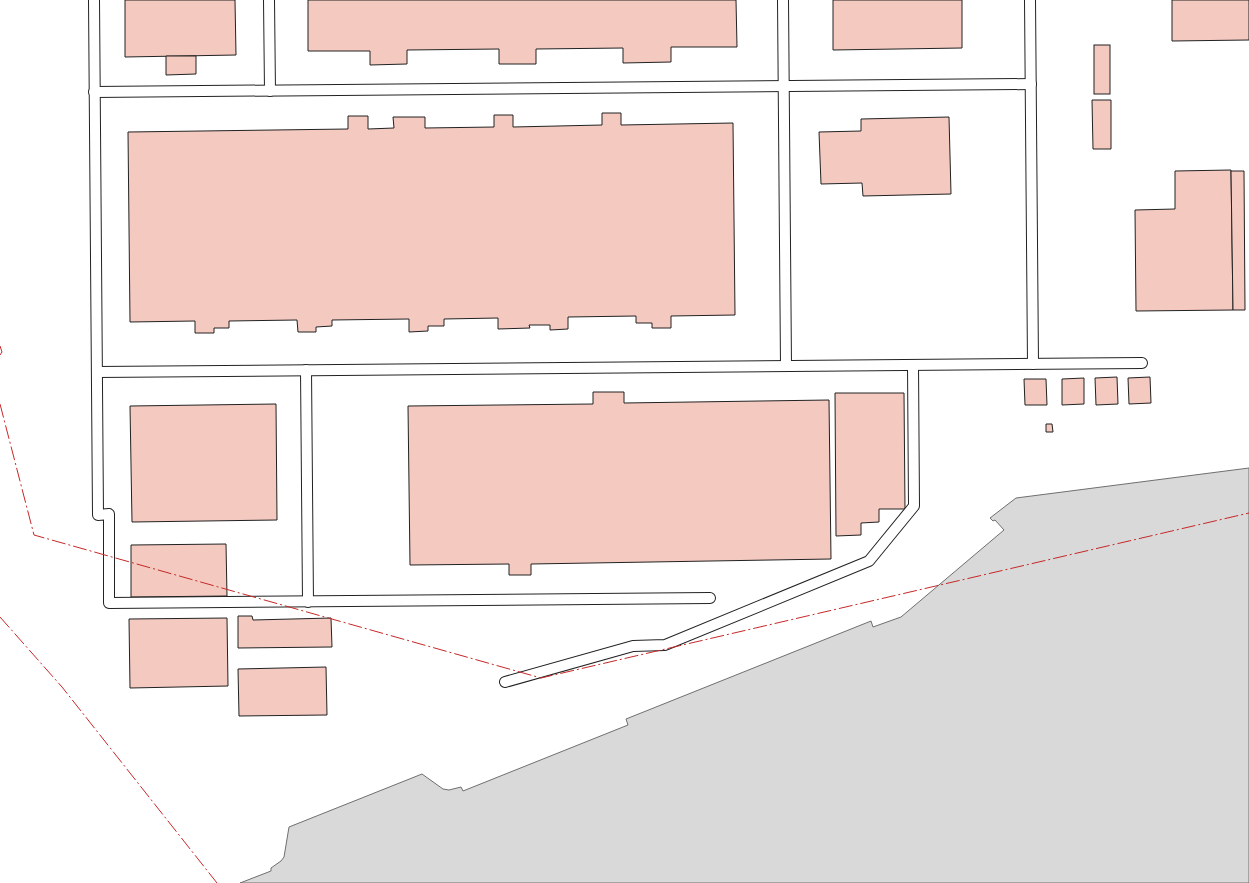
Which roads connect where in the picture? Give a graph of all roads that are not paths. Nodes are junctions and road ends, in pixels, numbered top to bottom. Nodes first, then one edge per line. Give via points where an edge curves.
1 (94, 0) edge
2 (269, 0) edge
3 (783, 0) edge
4 (1030, 0) edge
5 (1031, 84) junction
6 (784, 86) junction
7 (270, 91) junction
8 (94, 92) junction
9 (1142, 363) dead end
10 (1033, 364) junction
11 (913, 365) junction
12 (786, 366) junction
13 (306, 370) junction
14 (96, 372) junction
15 (710, 598) dead end
16 (308, 602) junction
17 (505, 682) dead end

1 - 8 lane
2 - 7 lane
3 - 6 lane
4 - 5 lane
5 - 6 lane
5 - 10 lane
6 - 7 lane
6 - 12 lane
7 - 8 lane
8 - 14 lane
9 - 10 lane
10 - 11 lane
11 - 12 lane
11 - 17 lane via 914,506 869,561 665,645 632,646
12 - 13 lane
13 - 14 lane
13 - 16 lane
14 - 16 lane via 98,515 109,514 109,604
15 - 16 lane

